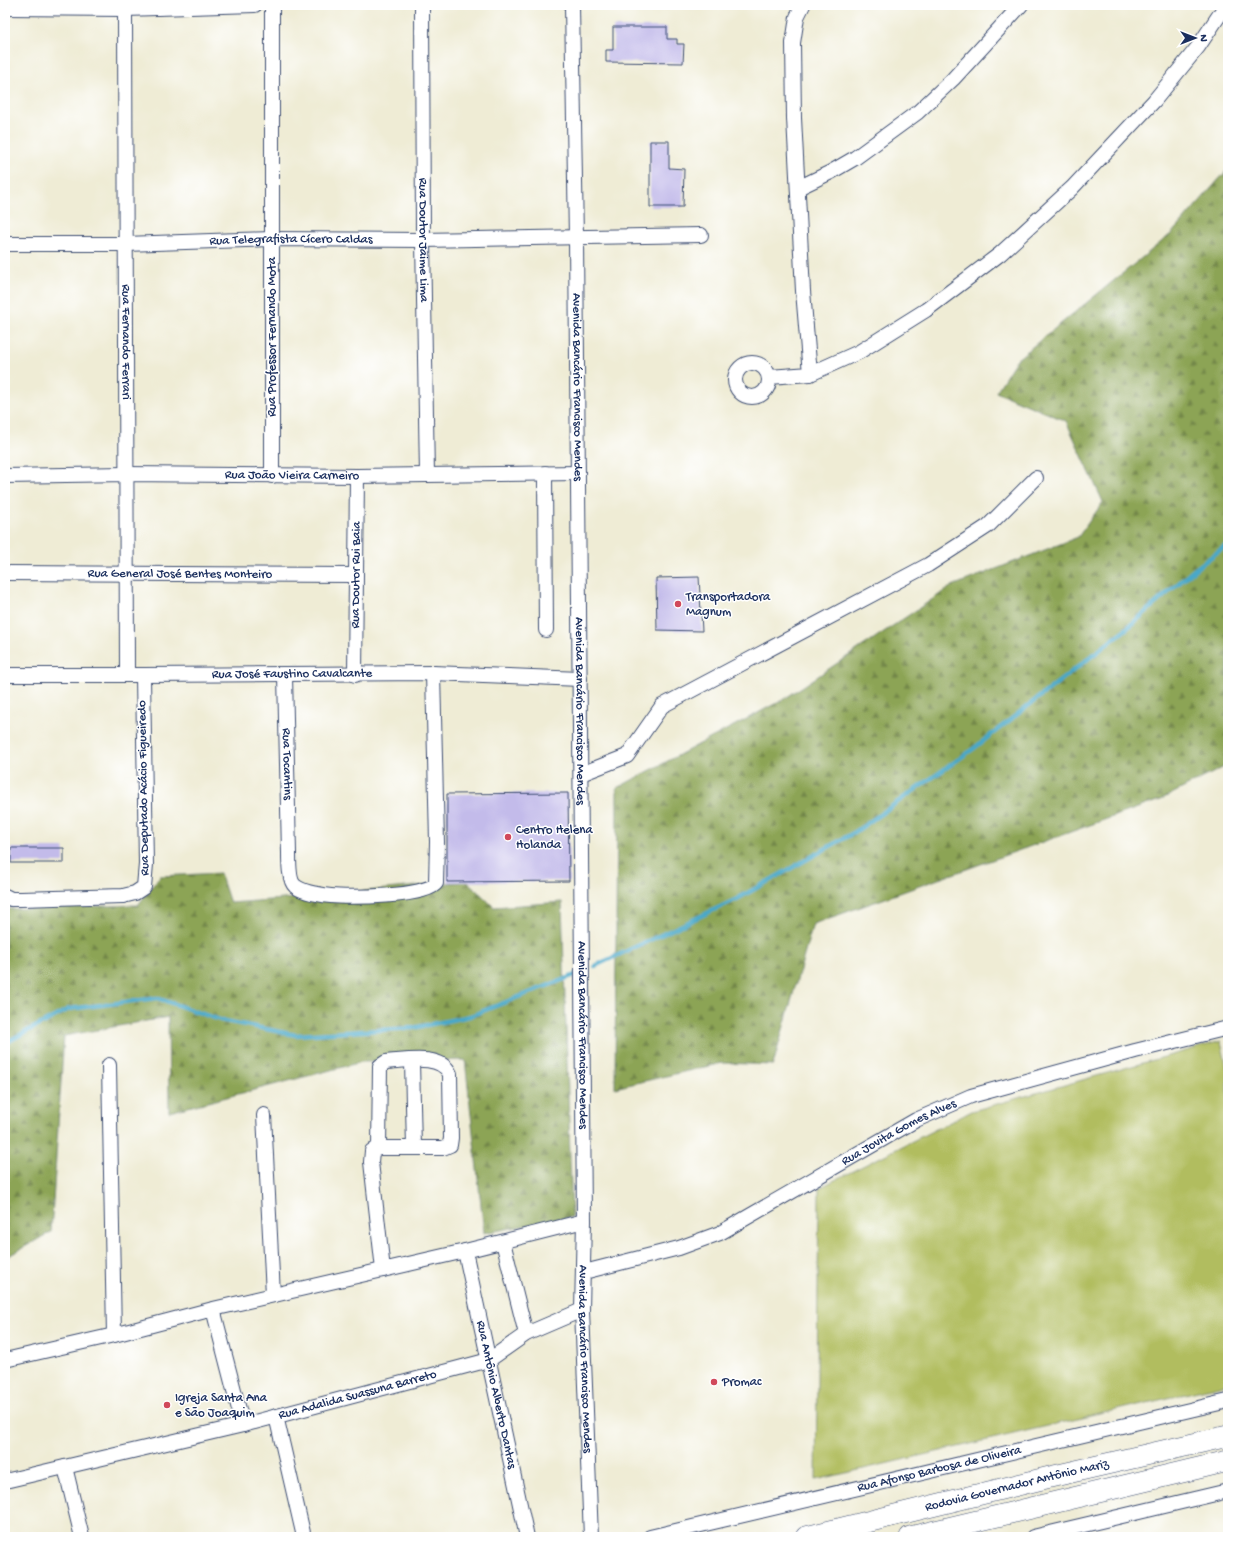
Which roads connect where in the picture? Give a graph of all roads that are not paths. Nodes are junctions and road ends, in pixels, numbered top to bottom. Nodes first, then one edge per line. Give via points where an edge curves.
1 (255, 5) edge
2 (272, 5) edge
3 (422, 5) edge
4 (572, 5) edge
5 (803, 5) edge
6 (1021, 5) edge
7 (1226, 5) edge
8 (5, 8) edge
9 (125, 9) junction
10 (798, 188) junction
11 (701, 235) dead end
12 (576, 238) junction
13 (272, 239) junction
14 (423, 240) junction
15 (5, 244) edge
16 (125, 244) junction
17 (810, 374) junction
18 (769, 377) dead end
19 (544, 473) junction
20 (578, 473) junction
21 (126, 474) junction
22 (427, 475) junction
23 (5, 476) edge
24 (272, 476) junction
25 (357, 476) junction
26 (1036, 478) dead end
27 (5, 573) edge
28 (126, 574) junction
29 (355, 575) junction
30 (546, 630) dead end
31 (433, 673) junction
32 (5, 675) edge
33 (127, 675) junction
34 (143, 675) junction
35 (285, 675) junction
36 (355, 675) junction
37 (580, 679) junction
38 (581, 774) junction
39 (5, 896) edge
40 (1227, 1031) edge
41 (412, 1061) junction
42 (110, 1065) dead end
43 (264, 1115) dead end
44 (379, 1148) junction
45 (414, 1148) junction
46 (584, 1221) junction
47 (503, 1242) junction
48 (465, 1252) junction
49 (383, 1270) junction
50 (584, 1272) junction
51 (273, 1296) junction
52 (213, 1309) junction
53 (582, 1310) junction
54 (526, 1334) junction
55 (114, 1335) junction
56 (5, 1360) edge
57 (489, 1360) junction
58 (1228, 1401) edge
59 (276, 1416) junction
60 (244, 1425) junction
61 (1228, 1436) edge
62 (1228, 1461) edge
63 (65, 1467) junction
64 (5, 1481) edge
65 (1228, 1491) edge
66 (82, 1537) edge
67 (304, 1537) edge
68 (527, 1537) edge
69 (591, 1537) edge
70 (650, 1537) edge
71 (806, 1537) edge
72 (910, 1537) edge
73 (1033, 1537) edge

1 - 9 street
2 - 13 street, Rua Professor Fernando Mota
3 - 14 street, Rua Doutor Jaime Lima
4 - 12 street, Avenida Bancário Francisco Mendes
5 - 10 street via 797,17 793,43
6 - 10 street via 954,79 918,112 855,158
7 - 17 street via 1198,47 1154,101 1072,188 1000,254 926,310 860,352
8 - 9 street
9 - 16 street, Rua Fernando Ferrari
10 - 17 street
11 - 12 street, Rua Telegrafista Cícero Caldas
12 - 14 street, Rua Telegrafista Cícero Caldas
12 - 20 street, Avenida Bancário Francisco Mendes
13 - 14 street, Rua Telegrafista Cícero Caldas
13 - 16 street, Rua Telegrafista Cícero Caldas
13 - 24 street, Rua Professor Fernando Mota
14 - 22 street, Rua Doutor Jaime Lima
15 - 16 street, Rua Telegrafista Cícero Caldas
16 - 21 street, Rua Fernando Ferrari
17 - 18 street
19 - 20 street, Rua João Vieira Carneiro
19 - 22 street, Rua João Vieira Carneiro
19 - 30 street
20 - 37 street, Avenida Bancário Francisco Mendes
21 - 23 street, Rua João Vieira Carneiro
21 - 24 street, Rua João Vieira Carneiro
21 - 28 street, Rua Fernando Ferrari
22 - 25 street, Rua João Vieira Carneiro
24 - 25 street, Rua João Vieira Carneiro
25 - 29 street, Rua Doutor Rui Baia
26 - 38 street via 988,526 928,565 662,706 627,756
27 - 28 street, Rua General José Bentes Monteiro
28 - 29 street, Rua General José Bentes Monteiro
28 - 33 street, Rua Fernando Ferrari
29 - 36 street, Rua Doutor Rui Baia
31 - 35 street, Rua Tocantins via 436,879 434,887 426,891 381,896 332,896 311,893 293,884 288,853
31 - 36 street, Rua José Faustino Cavalcante
31 - 37 street, Rua José Faustino Cavalcante
32 - 33 street, Rua José Faustino Cavalcante
33 - 34 street, Rua José Faustino Cavalcante
34 - 35 street, Rua José Faustino Cavalcante
34 - 39 street, Rua Deputado Acácio Figueiredo via 146,864 144,887 123,896 37,899 11,899
35 - 36 street, Rua José Faustino Cavalcante
37 - 38 street, Avenida Bancário Francisco Mendes
38 - 46 street, Avenida Bancário Francisco Mendes
40 - 50 street, Rua Jovita Gomes Alves via 1135,1051 971,1096 916,1120 720,1233 679,1248
41 - 44 street via 386,1062 380,1066
41 - 45 street
41 - 45 street via 429,1060 441,1063 447,1067 450,1074 450,1145 443,1148
42 - 55 street
43 - 51 street
44 - 45 street
44 - 49 street via 372,1151 371,1162
46 - 47 street
46 - 50 street, Avenida Bancário Francisco Mendes
47 - 48 street
47 - 54 street
48 - 49 street
48 - 57 street, Rua Antônio Alberto Dantas
49 - 51 street
50 - 53 street, Avenida Bancário Francisco Mendes
51 - 52 street
52 - 55 street
52 - 60 street
53 - 54 street, Rua Adalida Suassuna Barreto
53 - 69 street, Avenida Bancário Francisco Mendes
54 - 57 street, Rua Adalida Suassuna Barreto
55 - 56 street
57 - 59 street, Rua Adalida Suassuna Barreto
57 - 68 street, Rua Antônio Alberto Dantas
58 - 70 street, Rua Afonso Barbosa de Oliveira
59 - 60 street, Rua Adalida Suassuna Barreto
59 - 67 street
60 - 63 street, Rua Adalida Suassuna Barreto
61 - 71 highway, Rodovia Governador Antônio Mariz
62 - 72 highway, Rodovia Governador Antônio Mariz
63 - 64 street, Rua Adalida Suassuna Barreto
63 - 66 street
65 - 73 street

